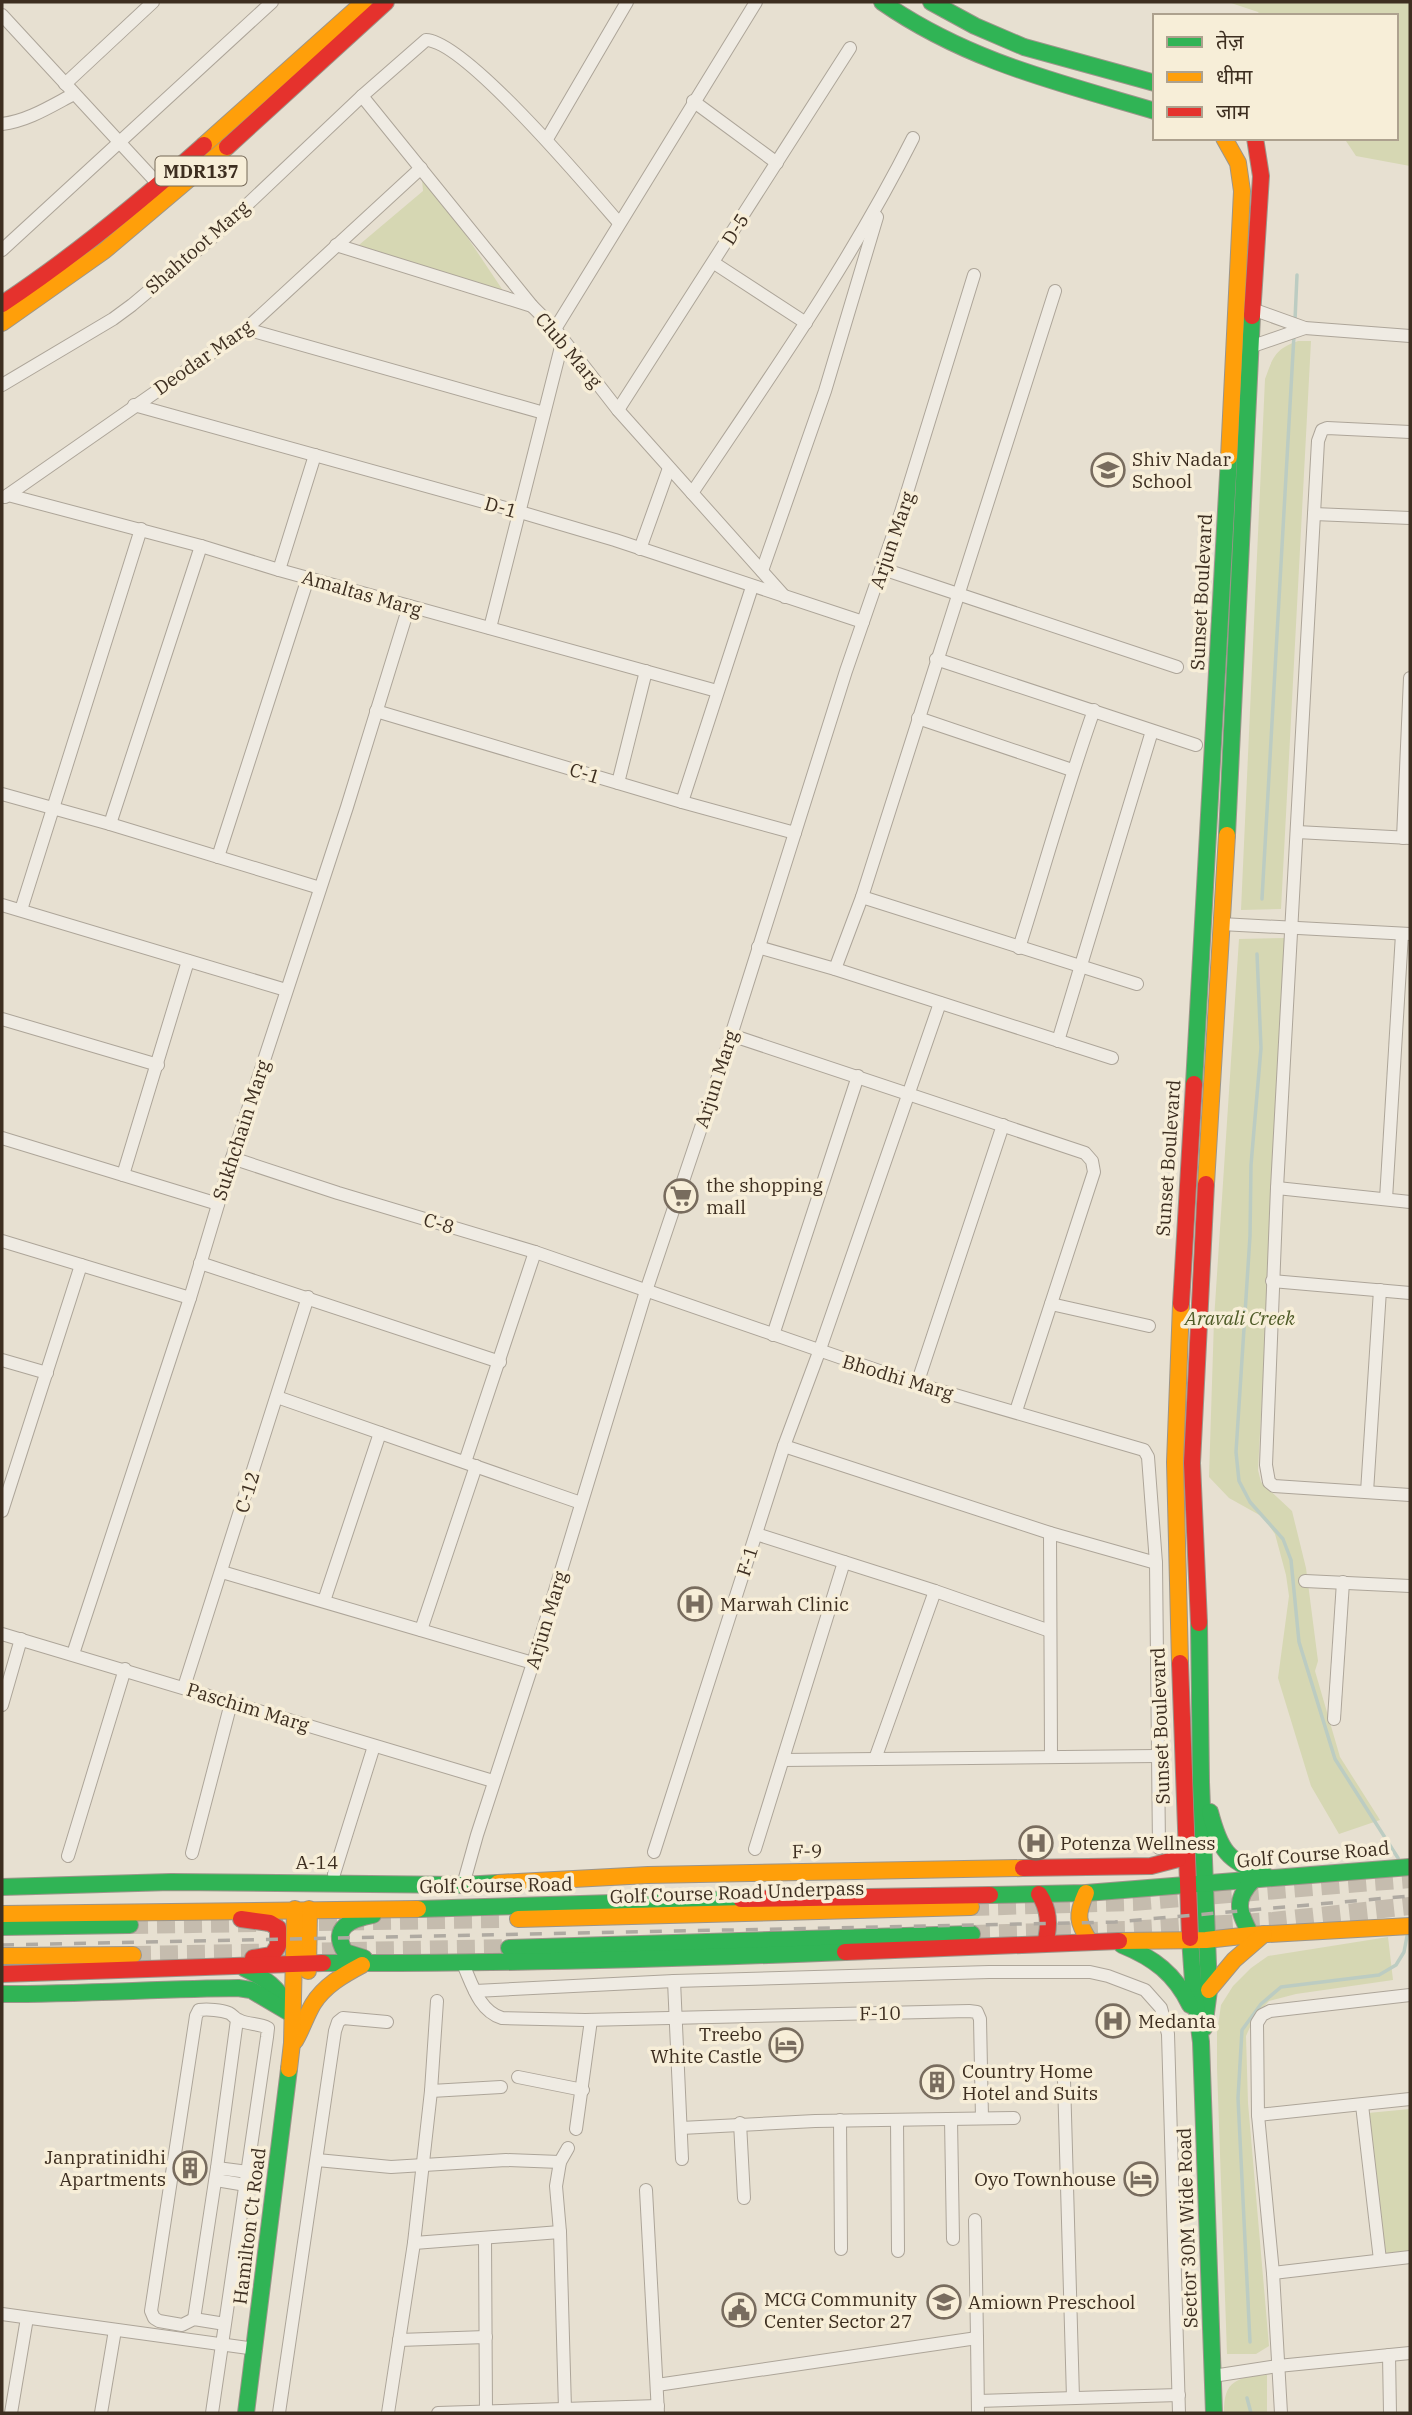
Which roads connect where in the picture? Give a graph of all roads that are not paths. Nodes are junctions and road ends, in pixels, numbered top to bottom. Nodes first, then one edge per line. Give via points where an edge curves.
1 (272, 2) edge
2 (364, 2) edge
3 (387, 2) edge
4 (627, 2) edge
5 (756, 2) edge
6 (882, 2) edge
7 (931, 2) edge
8 (146, 4) edge
9 (2, 15) edge
10 (850, 48) dead end
11 (1153, 82) edge
12 (70, 89) junction
13 (362, 96) junction
14 (693, 101) junction
15 (1153, 110) edge
16 (2, 124) edge
17 (914, 138) dead end
18 (547, 139) junction
19 (1255, 140) edge
20 (1232, 141) edge
21 (119, 143) junction
22 (777, 163) junction
23 (421, 168) junction
24 (159, 185) junction
25 (882, 200) junction
26 (619, 223) junction
27 (336, 244) junction
28 (2, 250) edge
29 (714, 263) junction
30 (974, 275) dead end
31 (1055, 292) dead end
32 (2, 304) edge
33 (532, 306) junction
34 (1252, 309) junction
35 (2, 323) edge
36 (806, 323) junction
37 (1299, 328) junction
38 (246, 329) junction
39 (559, 334) junction
40 (1410, 335) edge
41 (1250, 347) junction
42 (2, 385) edge
43 (134, 405) junction
44 (618, 410) junction
45 (544, 413) junction
46 (1410, 432) edge
47 (315, 455) junction
48 (669, 468) junction
49 (692, 493) junction
50 (5, 496) edge
51 (520, 512) junction
52 (1314, 514) junction
53 (1410, 518) edge
54 (141, 529) junction
55 (201, 546) junction
56 (640, 549) junction
57 (279, 569) junction
58 (883, 569) junction
59 (762, 571) junction
60 (308, 578) junction
61 (752, 587) junction
62 (958, 594) junction
63 (785, 597) junction
64 (409, 606) junction
65 (863, 622) junction
66 (490, 628) junction
67 (936, 659) junction
68 (1177, 667) dead end
69 (646, 671) junction
70 (1410, 678) edge
71 (717, 691) junction
72 (1094, 710) junction
73 (376, 711) junction
74 (918, 718) junction
75 (1152, 731) junction
76 (1196, 745) dead end
77 (1072, 770) junction
78 (618, 783) junction
79 (2, 794) edge
80 (682, 802) junction
81 (53, 807) junction
82 (110, 824) junction
83 (1297, 832) junction
84 (795, 833) junction
85 (1407, 838) edge
86 (218, 857) junction
87 (1205, 880) junction
88 (1224, 881) junction
89 (320, 888) junction
90 (862, 897) junction
91 (2, 905) edge
92 (21, 910) junction
93 (1221, 924) junction
94 (1292, 929) junction
95 (1406, 934) edge
96 (758, 947) junction
97 (1019, 948) junction
98 (188, 961) junction
99 (1079, 967) junction
100 (835, 969) junction
101 (1137, 984) dead end
102 (286, 990) junction
103 (940, 1003) junction
104 (2, 1019) edge
105 (731, 1035) junction
106 (1058, 1041) junction
107 (1112, 1058) dead end
108 (158, 1065) junction
109 (858, 1076) junction
110 (908, 1093) junction
111 (1003, 1125) junction
112 (2, 1138) edge
113 (1189, 1155) junction
114 (1207, 1156) junction
115 (232, 1158) junction
116 (123, 1175) junction
117 (1277, 1188) junction
118 (1386, 1199) junction
119 (1410, 1202) edge
120 (218, 1204) junction
121 (2, 1241) edge
122 (535, 1252) junction
123 (200, 1263) junction
124 (81, 1265) junction
125 (1272, 1281) junction
126 (1380, 1290) junction
127 (646, 1291) junction
128 (1410, 1293) edge
129 (308, 1297) junction
130 (190, 1298) junction
131 (1051, 1304) junction
132 (1149, 1326) dead end
133 (773, 1335) junction
134 (819, 1352) junction
135 (2, 1360) edge
136 (500, 1362) junction
137 (47, 1373) junction
138 (917, 1384) junction
139 (277, 1398) junction
140 (1016, 1411) junction
141 (380, 1433) junction
142 (784, 1446) junction
143 (470, 1464) junction
144 (1367, 1492) junction
145 (1410, 1495) edge
146 (581, 1503) junction
147 (2, 1509) edge
148 (756, 1534) junction
149 (1050, 1534) junction
150 (844, 1562) junction
151 (1156, 1563) junction
152 (222, 1572) junction
153 (1177, 1580) junction
154 (1198, 1581) junction
155 (1305, 1581) dead end
156 (1343, 1582) junction
157 (1410, 1586) edge
158 (935, 1591) junction
159 (324, 1601) junction
160 (421, 1630) junction
161 (1050, 1631) junction
162 (2, 1634) edge
163 (21, 1639) junction
164 (73, 1654) junction
165 (533, 1663) junction
166 (125, 1669) junction
167 (184, 1687) junction
168 (231, 1703) junction
169 (2, 1705) edge
170 (1334, 1719) dead end
171 (373, 1746) junction
172 (1157, 1756) junction
173 (1051, 1757) junction
174 (875, 1759) junction
175 (783, 1760) junction
176 (493, 1781) junction
177 (1201, 1782) junction
178 (1159, 1848) dead end
179 (755, 1849) dead end
180 (654, 1852) dead end
181 (1181, 1852) junction
182 (192, 1853) dead end
183 (68, 1856) dead end
184 (1407, 1865) edge
185 (334, 1874) dead end
186 (1278, 1879) junction
187 (1253, 1880) junction
188 (496, 1884) junction
189 (1197, 1884) junction
190 (444, 1885) junction
191 (463, 1885) junction
192 (2, 1887) edge
193 (1137, 1890) junction
194 (1086, 1893) junction
195 (1039, 1894) junction
196 (528, 1906) junction
197 (971, 1907) tunnel mouth
198 (302, 1909) junction
199 (383, 1909) junction
200 (401, 1909) junction
201 (211, 1910) junction
202 (2, 1914) edge
203 (504, 1919) tunnel mouth
204 (130, 1924) tunnel mouth
205 (1410, 1926) edge
206 (2, 1927) edge
207 (972, 1934) tunnel mouth
208 (1257, 1934) junction
209 (1198, 1940) junction
210 (1097, 1941) junction
211 (1045, 1943) junction
212 (509, 1948) tunnel mouth
213 (881, 1950) junction
214 (133, 1955) tunnel mouth
215 (2, 1956) edge
216 (302, 1963) junction
217 (366, 1963) junction
218 (384, 1963) junction
219 (463, 1964) junction
220 (240, 1967) junction
221 (212, 1968) junction
222 (69, 1973) junction
223 (2, 1974) edge
224 (882, 1975) junction
225 (674, 1981) junction
226 (1209, 1990) junction
227 (475, 1991) junction
228 (2, 1994) edge
229 (69, 1994) junction
230 (1410, 1995) edge
231 (437, 2001) dead end
232 (290, 2012) junction
233 (675, 2017) junction
234 (237, 2020) junction
235 (591, 2020) junction
236 (387, 2022) dead end
237 (1201, 2042) junction
238 (292, 2043) junction
239 (518, 2077) dead end
240 (1064, 2080) dead end
241 (500, 2087) dead end
242 (583, 2090) junction
243 (431, 2091) junction
244 (1410, 2099) edge
245 (1362, 2105) junction
246 (1258, 2115) junction
247 (982, 2118) junction
248 (1014, 2118) dead end
249 (951, 2119) junction
250 (840, 2120) junction
251 (897, 2120) junction
252 (740, 2123) junction
253 (681, 2128) junction
254 (576, 2129) dead end
255 (568, 2148) dead end
256 (317, 2160) junction
257 (682, 2160) dead end
258 (560, 2162) junction
259 (423, 2166) junction
260 (217, 2174) junction
261 (247, 2178) junction
262 (646, 2190) dead end
263 (744, 2198) dead end
264 (975, 2220) dead end
265 (560, 2232) junction
266 (485, 2239) junction
267 (953, 2239) dead end
268 (414, 2243) junction
269 (841, 2249) dead end
270 (898, 2251) dead end
271 (1410, 2257) edge
272 (1380, 2260) junction
273 (1273, 2273) junction
274 (2, 2314) edge
275 (27, 2318) junction
276 (194, 2319) junction
277 (225, 2324) junction
278 (115, 2330) junction
279 (486, 2337) junction
280 (977, 2338) junction
281 (399, 2340) junction
282 (222, 2345) junction
283 (256, 2349) junction
284 (1410, 2353) edge
285 (1389, 2355) junction
286 (1278, 2366) junction
287 (1213, 2376) junction
288 (657, 2385) junction
289 (8, 2389) edge
290 (1179, 2395) junction
291 (1073, 2398) junction
292 (978, 2407) edge
293 (565, 2409) junction
294 (658, 2410) edge
295 (486, 2412) edge
296 (11, 2413) edge
297 (100, 2413) edge
298 (212, 2413) edge
299 (246, 2413) edge
300 (279, 2413) edge
301 (388, 2413) edge
302 (438, 2413) edge
303 (1179, 2413) edge
304 (1214, 2413) edge
305 (1280, 2413) edge
306 (1390, 2413) edge

1 - 21 street
2 - 24 main road, MDR137
3 - 35 main road, MDR137 via 171,198 48,294
4 - 18 street
5 - 14 street
6 - 15 main road via 957,47
7 - 11 main road via 1024,47
8 - 12 street
9 - 12 street
10 - 22 street, D-5
12 - 16 street via 39,113
12 - 21 street
13 - 18 street, Shahtoot Marg via 418,45 426,40 441,43
13 - 23 street, Club Marg
13 - 42 street, Shahtoot Marg via 213,237 132,305
14 - 22 street
14 - 26 street
17 - 25 street
18 - 26 street
19 - 34 main road, Sunset Boulevard via 1261,176
20 - 87 main road, Sunset Boulevard via 1242,191
21 - 24 street
21 - 28 street
22 - 29 street, D-5
23 - 27 street, Deodar Marg
23 - 33 street, Club Marg
24 - 32 main road, MDR137
25 - 36 street
25 - 59 street via 825,391
26 - 39 street
27 - 33 street
27 - 38 street, Deodar Marg
29 - 36 street
29 - 44 street, D-5
30 - 58 street, Arjun Marg
31 - 62 street
33 - 39 street, Club Marg
34 - 37 street
34 - 41 main road, Sunset Boulevard
36 - 49 street
37 - 40 street
37 - 41 street
38 - 43 street, Deodar Marg
38 - 45 street
39 - 44 street, Club Marg
39 - 45 street
41 - 88 main road, Sunset Boulevard
43 - 47 street, D-1
43 - 50 street, Deodar Marg
44 - 48 street, Club Marg
45 - 51 street
46 - 52 street via 1322,430
47 - 51 street, D-1
47 - 57 street
48 - 49 street, Club Marg
48 - 56 street
49 - 59 street, Club Marg
50 - 54 street, Amaltas Marg
51 - 56 street, D-1
51 - 66 street
52 - 53 street
52 - 83 street
54 - 55 street, Amaltas Marg
54 - 81 street
55 - 57 street, Amaltas Marg
55 - 82 street
56 - 61 street, D-1
57 - 60 street, Amaltas Marg
58 - 62 street
58 - 65 street, Arjun Marg
59 - 63 street, Club Marg
60 - 64 street, Amaltas Marg
60 - 86 street
61 - 63 street, D-1
61 - 71 street
62 - 67 street
62 - 68 street
63 - 65 street, D-1
64 - 66 street, Amaltas Marg
64 - 73 street, Sukhchain Marg
65 - 84 street, Arjun Marg
66 - 69 street, Amaltas Marg
67 - 72 street
67 - 74 street
69 - 71 street, Amaltas Marg
69 - 78 street
70 - 85 street
71 - 80 street
72 - 75 street
72 - 77 street
73 - 78 street, C-1
73 - 89 street, Sukhchain Marg
74 - 77 street
74 - 90 street
75 - 76 street
75 - 99 street
77 - 97 street
78 - 80 street, C-1
79 - 81 street
80 - 84 street, C-1
81 - 82 street
81 - 92 street
82 - 86 street
83 - 85 street
83 - 94 street
84 - 96 street, Arjun Marg
86 - 89 street
87 - 88 main road
87 - 113 main road, Sunset Boulevard
88 - 93 main road, Sunset Boulevard
89 - 102 street, Sukhchain Marg
90 - 97 street
90 - 100 street
91 - 92 street
92 - 98 street
93 - 94 street
93 - 114 main road, Sunset Boulevard
94 - 95 street
94 - 117 street
95 - 118 street
96 - 100 street
96 - 105 street, Arjun Marg
97 - 99 street
98 - 102 street
98 - 108 street
99 - 101 street
99 - 106 street
100 - 103 street
102 - 115 street, Sukhchain Marg
103 - 106 street
103 - 110 street, F-1
104 - 108 street
105 - 109 street
105 - 127 street, Arjun Marg
106 - 107 street
108 - 116 street
109 - 110 street
109 - 133 street
110 - 111 street
110 - 134 street, F-1
111 - 131 street via 1085,1153 1092,1161 1094,1172
111 - 138 street
112 - 116 street
113 - 114 main road
113 - 153 main road, Sunset Boulevard via 1177,1365
114 - 154 main road, Sunset Boulevard via 1192,1463
115 - 120 street, Sukhchain Marg
115 - 122 street, C-8
116 - 120 street
117 - 118 street
117 - 125 street
118 - 119 street
120 - 123 street, Sukhchain Marg
121 - 124 street
122 - 127 street, C-8
122 - 136 street
123 - 129 street
123 - 130 street, Sukhchain Marg
124 - 130 street
124 - 137 street
125 - 126 street
125 - 144 street via 1269,1482 1281,1487
126 - 128 street
126 - 144 street
127 - 133 street, Bhodhi Marg
127 - 146 street, Arjun Marg
129 - 136 street
129 - 139 street, C-12
130 - 164 street, Sukhchain Marg
131 - 132 street
131 - 140 street
133 - 134 street, Bhodhi Marg
134 - 138 street, Bhodhi Marg
134 - 142 street, F-1
135 - 137 street
136 - 143 street
137 - 147 street
138 - 140 street, Bhodhi Marg
139 - 141 street
139 - 152 street, C-12
140 - 151 street, Bhodhi Marg via 1144,1450 1149,1457
141 - 143 street
141 - 159 street
142 - 148 street, F-1
142 - 149 street
143 - 146 street
143 - 160 street
144 - 145 street
146 - 165 street, Arjun Marg
148 - 150 street
148 - 180 street, F-1
149 - 151 street
149 - 161 street
150 - 158 street
150 - 175 street
151 - 172 street
152 - 159 street
152 - 167 street, C-12
153 - 154 main road
153 - 181 main road, Sunset Boulevard
154 - 177 main road, Sunset Boulevard
155 - 156 street
156 - 157 street
156 - 170 street
158 - 161 street
158 - 174 street
159 - 160 street
160 - 165 street
161 - 173 street
162 - 163 street, Paschim Marg
163 - 164 street, Paschim Marg
163 - 169 street
164 - 166 street, Paschim Marg
165 - 176 street, Arjun Marg
166 - 167 street, Paschim Marg
166 - 183 street
167 - 168 street, Paschim Marg
168 - 171 street, Paschim Marg
168 - 182 street
171 - 176 street, Paschim Marg
171 - 185 street
172 - 173 street
172 - 178 street
173 - 174 street
174 - 175 street
175 - 179 street
176 - 191 street, Arjun Marg
177 - 186 main road via 1217,1842 1227,1856 1243,1868
177 - 189 main road, Sunset Boulevard
181 - 188 main road, F-9 via 1152,1866 648,1875
181 - 189 main road, Sunset Boulevard
181 - 193 main road via 1164,1874
184 - 186 main road, Golf Course Road
186 - 187 main road, Golf Course Road
187 - 189 main road, Golf Course Road
187 - 208 main road via 1240,1898 1240,1913
188 - 191 main road, F-9
188 - 196 main road
189 - 193 main road, Golf Course Road
189 - 209 main road, Sunset Boulevard
190 - 191 main road, A-14
190 - 192 main road, A-14 via 171,1882
190 - 200 main road
193 - 194 main road, Golf Course Road
194 - 195 main road, Golf Course Road
194 - 210 main road via 1079,1909 1080,1927
195 - 196 main road, Golf Course Road
195 - 211 main road via 1044,1900
196 - 200 main road, Golf Course Road
197 - 203 main road, Golf Course Road Underpass
198 - 199 main road, Golf Course Road
198 - 201 main road, Golf Course Road
198 - 216 main road, Hamilton Ct Road
199 - 200 main road, Golf Course Road
199 - 218 main road via 350,1921 339,1939 349,1955
201 - 202 main road, Golf Course Road
201 - 221 main road via 222,1917 278,1928 278,1946 272,1955 230,1958
204 - 206 main road
205 - 208 main road
207 - 212 main road
208 - 209 main road
208 - 226 main road
209 - 210 main road
209 - 226 main road, Sunset Boulevard
209 - 237 main road, Sunset Boulevard via 1193,1994
210 - 211 main road
210 - 237 main road via 1138,1951 1163,1965 1182,1986
211 - 213 main road
213 - 219 main road
213 - 224 street
214 - 215 main road
216 - 217 main road
216 - 220 main road
216 - 238 main road, Hamilton Ct Road
217 - 218 main road
217 - 238 main road via 328,1985
218 - 219 main road
219 - 227 street
220 - 221 main road
220 - 232 main road via 268,1979
221 - 222 main road
222 - 223 main road
222 - 229 street
224 - 225 street
224 - 290 street via 1090,1972 1145,1990 1161,2008 1168,2034
225 - 227 street
225 - 233 street
226 - 237 main road, Sunset Boulevard
227 - 235 street via 487,2010 502,2018
228 - 229 main road
229 - 232 main road via 237,1988 251,1990
230 - 246 street via 1262,2015 1255,2033
231 - 243 street
232 - 238 main road
233 - 235 street
233 - 247 street, F-10 via 977,2012
233 - 253 street
234 - 260 street
234 - 261 street via 268,2028
234 - 276 street via 232,2014 205,2009 196,2015 151,2311 159,2321 182,2325
235 - 242 street
236 - 256 street via 343,2018 338,2022
237 - 287 main road, Sector 30M Wide Road
238 - 283 main road, Hamilton Ct Road
239 - 242 street
240 - 291 street
241 - 243 street
242 - 254 street
243 - 259 street
244 - 245 street
245 - 246 street
245 - 272 street
246 - 273 street
247 - 248 street
247 - 249 street
249 - 251 street
249 - 267 street
250 - 251 street
250 - 252 street
250 - 269 street
251 - 270 street
252 - 253 street
252 - 263 street
253 - 257 street
255 - 258 street
256 - 259 street
256 - 300 street
258 - 259 street via 506,2160
258 - 265 street via 556,2186
259 - 268 street
260 - 261 street
260 - 276 street
261 - 277 street
262 - 288 street
264 - 280 street
265 - 266 street
265 - 293 street
266 - 268 street
266 - 279 street
268 - 281 street
271 - 272 street
272 - 273 street
273 - 286 street
274 - 275 street
275 - 278 street
275 - 289 street
276 - 277 street
277 - 282 street
278 - 282 street
278 - 297 street
279 - 281 street
279 - 295 street
280 - 288 street
280 - 292 street
281 - 301 street
282 - 283 street
282 - 298 street
283 - 299 main road, Hamilton Ct Road
284 - 285 street
285 - 286 street
285 - 306 street
286 - 287 street
286 - 305 street
287 - 304 main road, Sector 30M Wide Road
288 - 294 street
289 - 296 street
290 - 291 street
290 - 303 street
291 - 292 street
293 - 294 street
293 - 295 street
295 - 302 street

